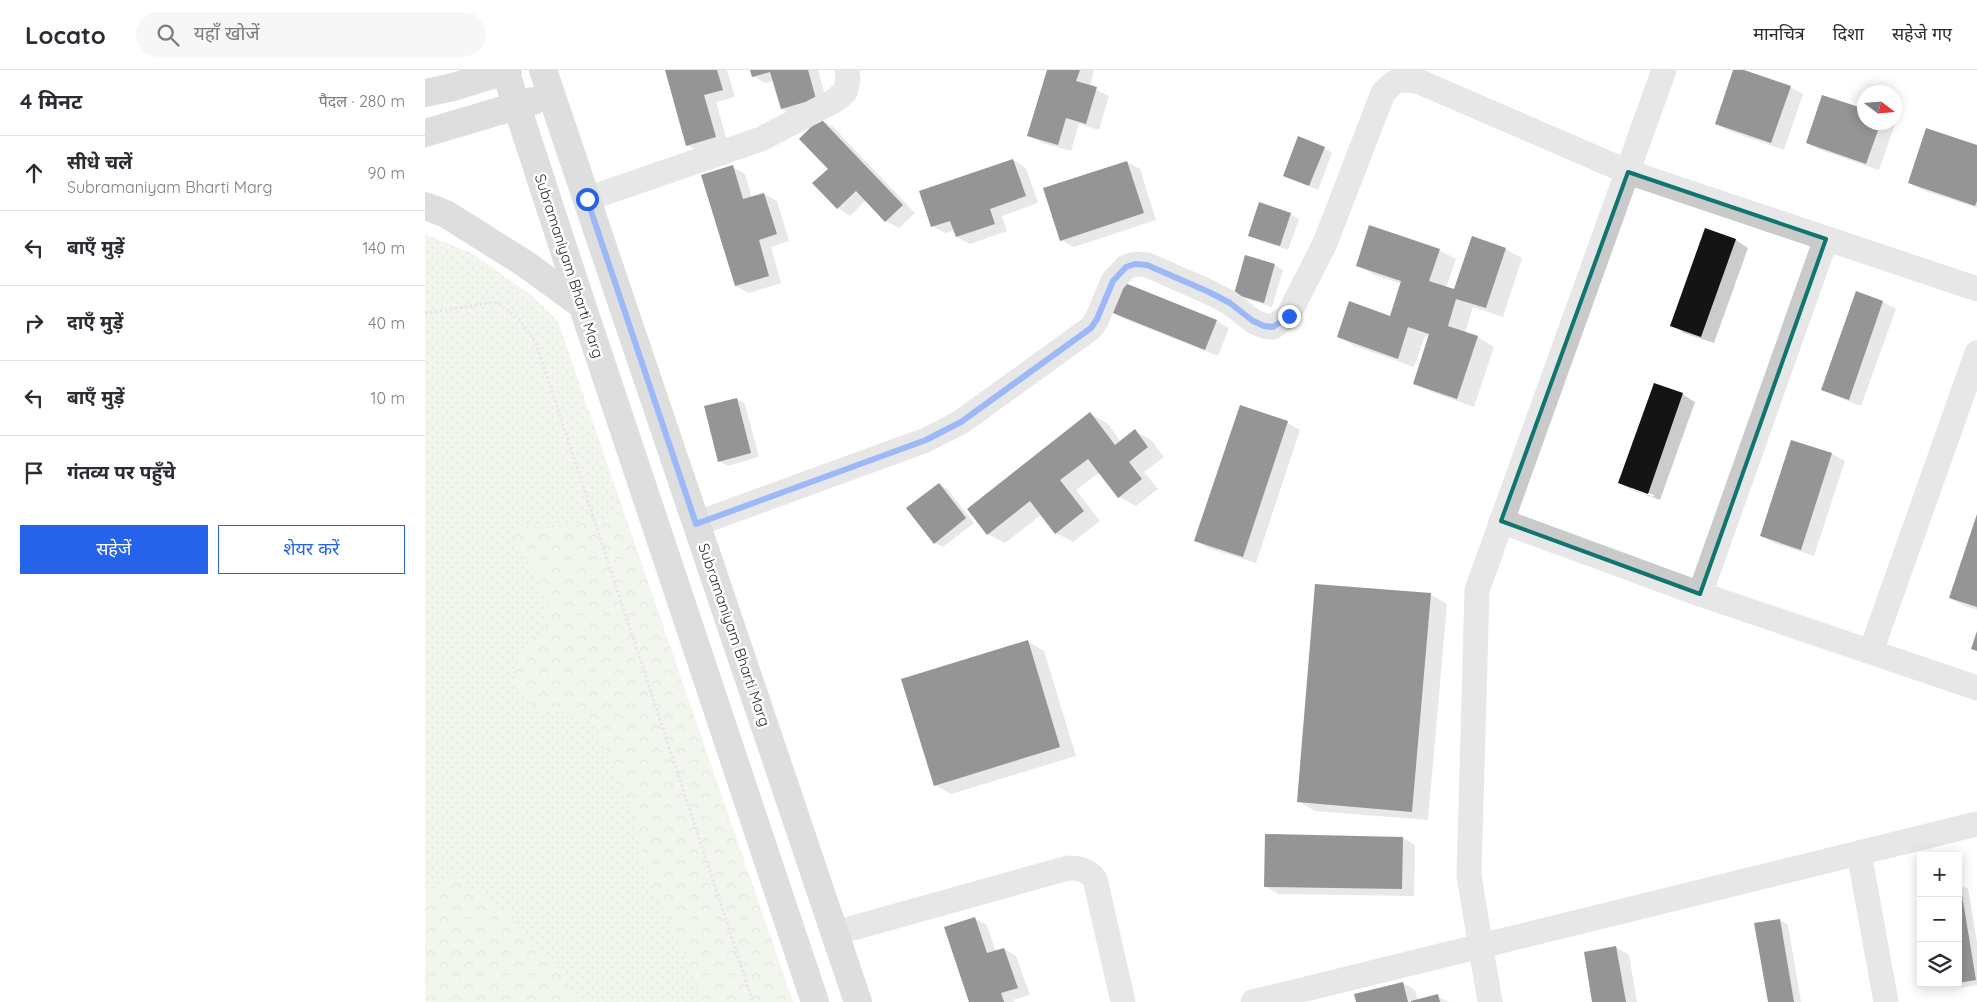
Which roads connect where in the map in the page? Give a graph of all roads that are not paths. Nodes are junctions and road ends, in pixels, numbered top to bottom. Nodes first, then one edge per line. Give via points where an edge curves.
1 (506, 70) edge
2 (847, 70) edge
3 (1664, 70) edge
4 (548, 77) edge
5 (425, 93) edge
6 (516, 105) junction
7 (425, 133) edge
8 (1628, 172) junction
9 (587, 199) junction
10 (425, 206) edge
11 (1827, 239) junction
12 (1977, 289) edge
13 (582, 306) junction
14 (1977, 353) edge
15 (1501, 521) junction
16 (696, 524) junction
17 (1700, 594) junction
18 (1871, 652) junction
19 (1977, 688) edge
20 (1977, 824) edge
21 (1859, 854) junction
22 (835, 933) junction
23 (1481, 946) junction
24 (815, 1002) edge
25 (858, 1002) edge
26 (1123, 1002) edge
27 (1253, 1002) edge
28 (1491, 1002) edge
29 (1886, 1002) edge

1 - 5 main road
1 - 6 main road, Subramaniyam Bharti Marg
2 - 9 street via 845,92 834,101 761,139
3 - 8 street
4 - 6 main road
4 - 9 main road, Subramaniyam Bharti Marg
6 - 7 main road
6 - 13 main road, Subramaniyam Bharti Marg
8 - 11 street
8 - 15 street
8 - 16 street via 1420,82 1393,82 1383,92 1325,243 1289,316 1273,327 1253,321 1230,303 1147,265 1126,267 1113,281 1091,328 961,422 926,440
9 - 16 main road, Subramaniyam Bharti Marg
10 - 13 main road via 446,214 508,253
11 - 12 street
11 - 17 street
13 - 24 main road, Subramaniyam Bharti Marg
14 - 18 street
15 - 17 street
15 - 23 street via 1477,590 1469,876
16 - 22 main road, Subramaniyam Bharti Marg
17 - 18 street
18 - 19 street
20 - 21 street
21 - 23 street
21 - 29 street
22 - 25 main road, Subramaniyam Bharti Marg
22 - 26 street via 1068,868 1078,868 1095,879
23 - 27 street
23 - 28 street

